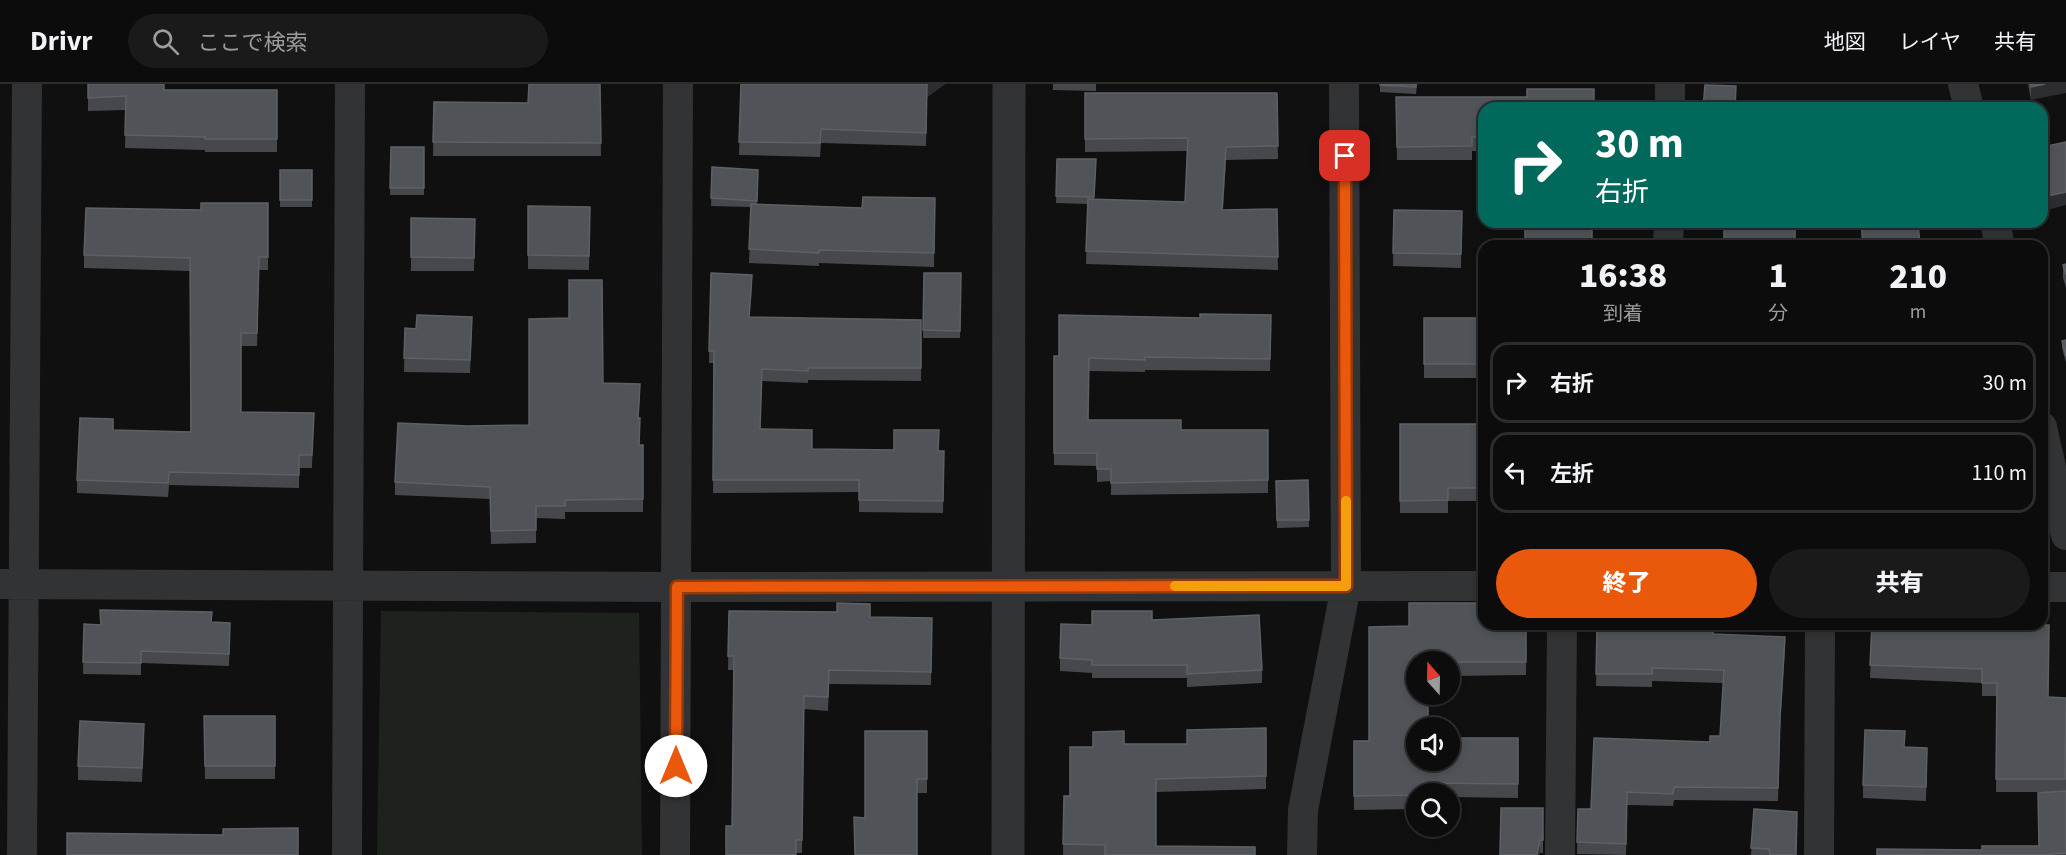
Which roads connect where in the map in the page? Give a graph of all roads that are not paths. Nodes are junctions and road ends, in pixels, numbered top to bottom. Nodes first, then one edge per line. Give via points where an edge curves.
1 (27, 84) edge
2 (350, 84) edge
3 (678, 84) edge
4 (1009, 84) edge
5 (1344, 84) edge
6 (1670, 84) edge
7 (1963, 84) edge
8 (1670, 102) edge
9 (1968, 102) edge
10 (2048, 454) edge
11 (2066, 535) edge
12 (12, 584) edge
13 (348, 586) junction
14 (1346, 586) junction
15 (1478, 586) edge
16 (677, 587) junction
17 (1007, 587) junction
18 (2048, 587) edge
19 (2066, 587) edge
20 (1562, 630) edge
21 (1820, 630) edge
22 (22, 855) edge
23 (347, 855) edge
24 (675, 855) edge
25 (1008, 855) edge
26 (1302, 855) edge
27 (1560, 855) edge
28 (1819, 855) edge

1 - 12 street
2 - 13 street
3 - 16 street
4 - 17 street
5 - 14 street
6 - 8 street
7 - 9 street
10 - 11 street
12 - 13 street
12 - 22 street
13 - 16 street
13 - 23 street
14 - 15 street
14 - 17 street
14 - 26 street via 1303,810
16 - 17 street
16 - 24 street
17 - 25 street
18 - 19 street
20 - 27 street
21 - 28 street

